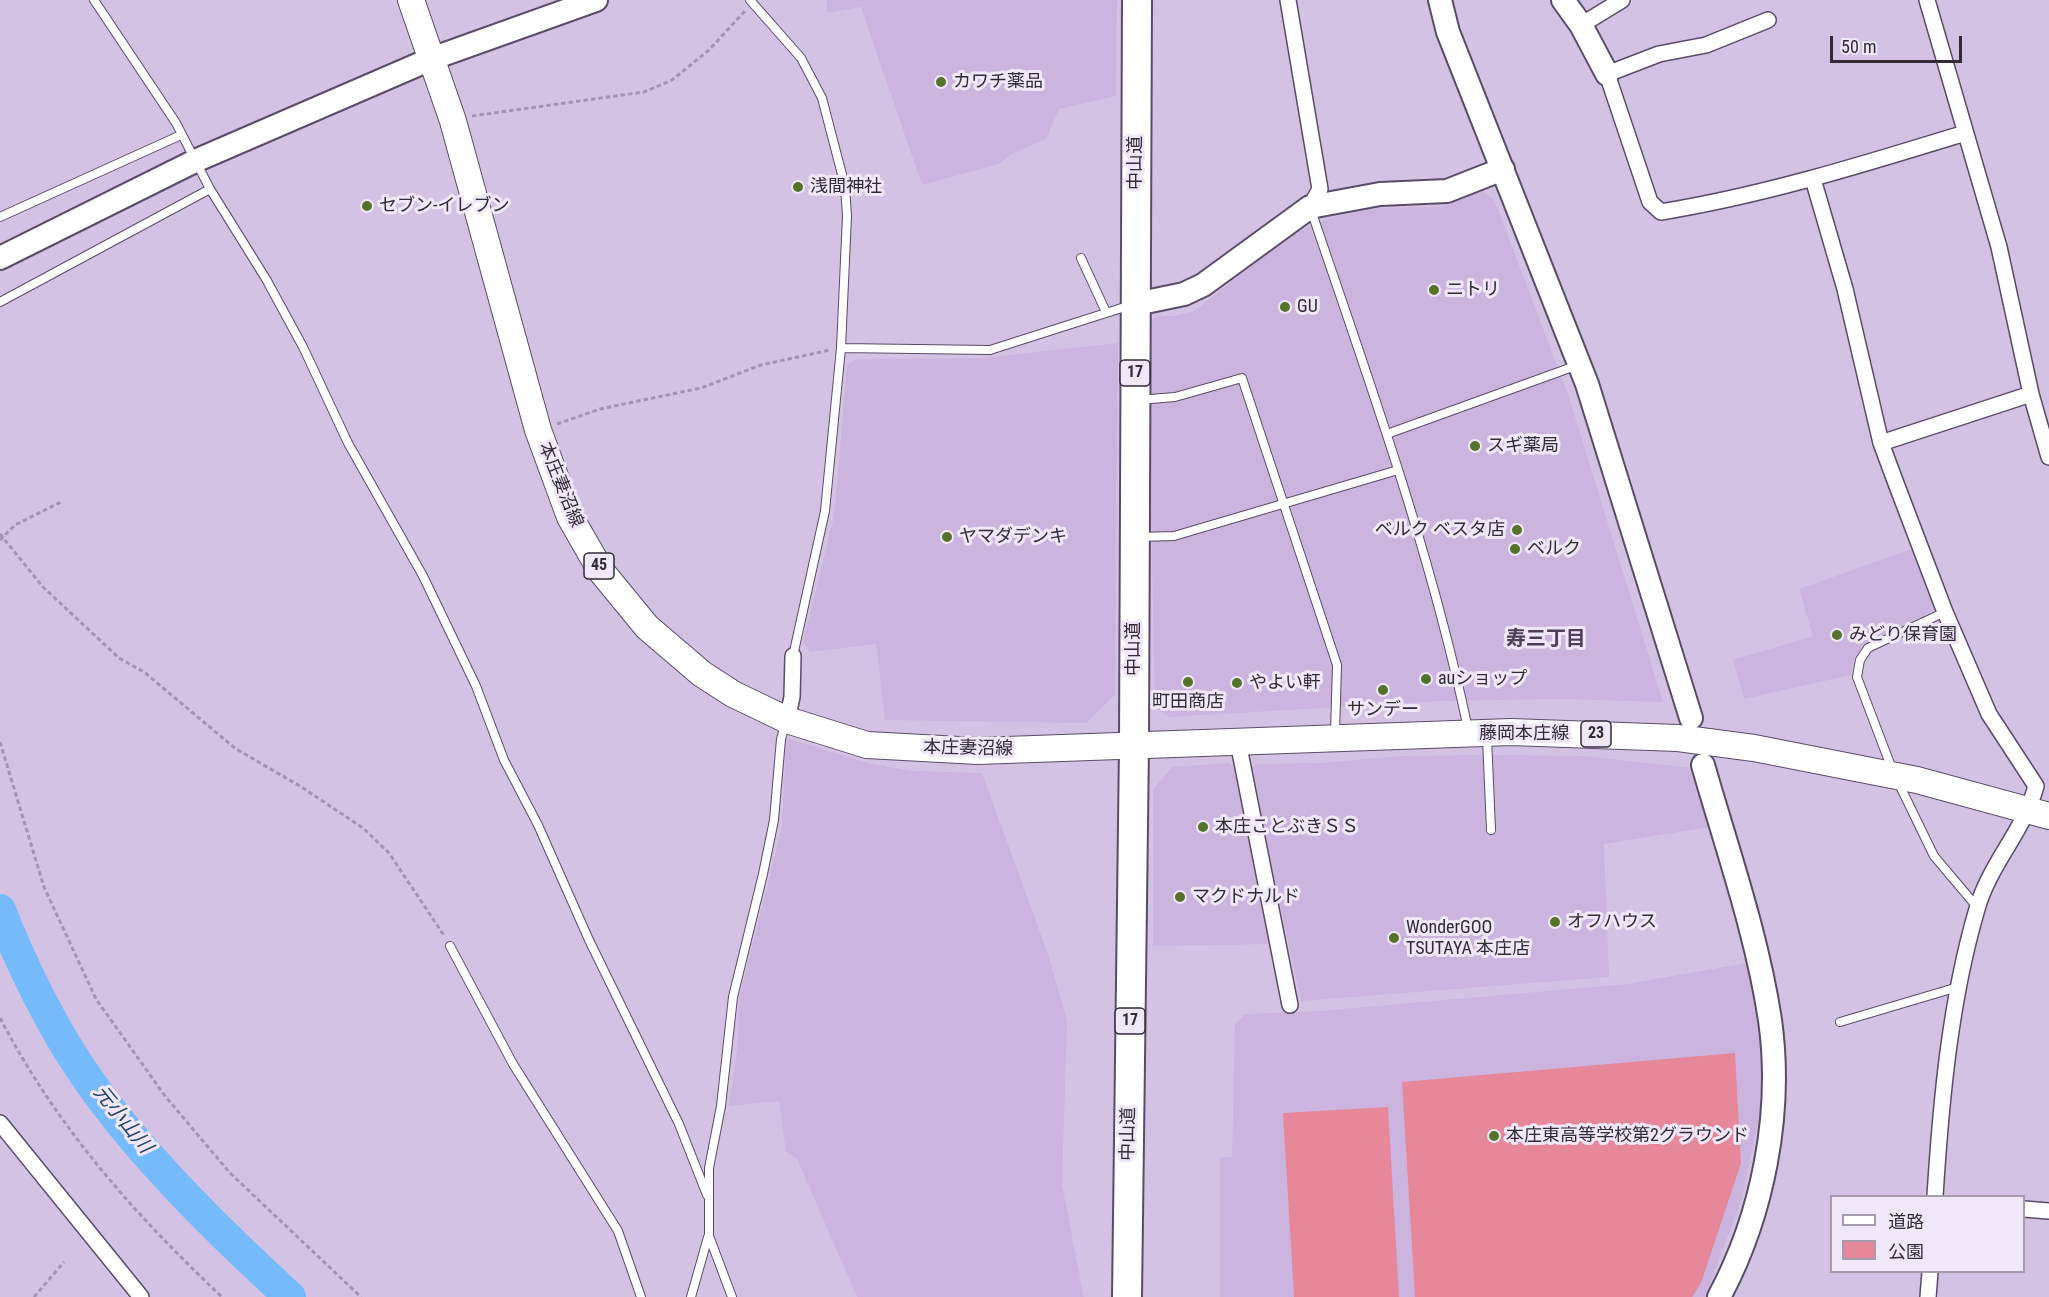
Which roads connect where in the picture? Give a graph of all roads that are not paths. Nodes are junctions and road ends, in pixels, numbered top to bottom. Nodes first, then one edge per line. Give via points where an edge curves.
1 (94, 0) edge
2 (411, 0) edge
3 (596, 0) edge
4 (1137, 0) edge
5 (1288, 0) edge
6 (1440, 0) edge
7 (1563, 0) edge
8 (1622, 0) edge
9 (1927, 0) edge
10 (751, 1) edge
11 (1768, 20) dead end
12 (1581, 25) junction
13 (431, 59) junction
14 (1607, 74) junction
15 (1965, 133) junction
16 (181, 135) junction
17 (195, 161) junction
18 (1503, 169) junction
19 (1813, 179) junction
20 (210, 189) junction
21 (1310, 207) junction
22 (0, 217) edge
23 (0, 258) edge
24 (1081, 258) dead end
25 (0, 302) edge
26 (1136, 304) junction
27 (1106, 312) junction
28 (841, 348) junction
29 (1579, 364) junction
30 (2031, 394) junction
31 (1135, 400) junction
32 (1387, 434) junction
33 (1881, 443) junction
34 (2049, 457) edge
35 (1398, 470) junction
36 (1285, 505) junction
37 (1135, 537) junction
38 (1945, 612) junction
39 (793, 656) joint
40 (1691, 718) dead end
41 (787, 720) junction
42 (1478, 733) junction
43 (1335, 738) junction
44 (1238, 742) junction
45 (1134, 746) junction
46 (1703, 765) dead end
47 (1894, 775) junction
48 (2041, 800) edge
49 (1491, 830) dead end
50 (1977, 907) junction
51 (450, 946) road end
52 (1958, 987) junction
53 (1290, 1005) dead end
54 (1840, 1022) dead end
55 (0, 1123) edge
56 (707, 1195) junction
57 (1935, 1195) edge
58 (2025, 1209) edge
59 (2049, 1211) edge
60 (709, 1236) junction
61 (1929, 1273) edge
62 (141, 1297) edge
63 (641, 1297) edge
64 (691, 1297) edge
65 (732, 1297) edge
66 (1127, 1297) edge
67 (1719, 1297) edge
68 (1928, 1297) edge

1 - 16 lane
2 - 13 main road, 本庄妻沼線 / 45
3 - 13 street
4 - 26 highway, 中山道 / 17
5 - 21 street via 1320,189
6 - 18 street via 1448,32
7 - 12 street
8 - 12 street
9 - 15 street
10 - 28 lane via 801,58 822,98 845,186
11 - 14 street via 1706,45 1659,54
12 - 14 street
13 - 17 street
13 - 41 main road, 本庄妻沼線 / 45 via 453,121 538,430 570,517 601,571 647,627 702,674
14 - 19 street via 1650,202 1661,212 1726,202
15 - 19 street
15 - 30 street via 1999,247
16 - 17 lane
16 - 22 lane
17 - 20 lane
17 - 23 street
18 - 21 street via 1447,191 1380,194
18 - 29 street
19 - 33 street via 1845,289
20 - 25 lane
20 - 56 lane via 303,346 348,443 423,576 476,686 504,760 679,1124
21 - 26 street via 1203,285 1184,294
21 - 32 lane
24 - 27 lane
26 - 27 lane
26 - 31 highway, 中山道 / 17
27 - 28 lane via 990,350
28 - 39 lane via 825,511
29 - 32 lane
29 - 40 street
30 - 33 street
30 - 34 street
31 - 36 lane via 1175,397 1242,378
31 - 37 highway, 中山道 / 17
32 - 35 lane
33 - 38 street
35 - 36 lane
35 - 42 lane
36 - 37 lane via 1174,536
36 - 43 lane via 1337,665
37 - 45 highway, 中山道 / 17
38 - 47 lane via 1868,648 1860,660 1857,677
38 - 48 street via 1989,714 2008,739
39 - 41 street
41 - 45 main road, 本庄妻沼線 / 45 via 867,745 978,751
41 - 56 lane via 781,739 774,820 733,997
42 - 43 main road, 藤岡本庄線 / 23
42 - 47 main road, 藤岡本庄線 / 23 via 1678,738
42 - 49 lane
43 - 44 main road, 藤岡本庄線 / 23
44 - 45 main road, 藤岡本庄線 / 23
44 - 53 street
45 - 66 highway, 中山道 / 17
46 - 67 street via 1757,958 1770,1021 1774,1108 1758,1200
47 - 48 main road, 藤岡本庄線 / 23
47 - 50 lane via 1934,856
48 - 50 street
50 - 52 street
51 - 63 lane via 513,1064 618,1232
52 - 54 lane
52 - 57 street
55 - 62 street
56 - 60 lane
58 - 59 street
60 - 64 lane
60 - 65 lane
61 - 68 street

